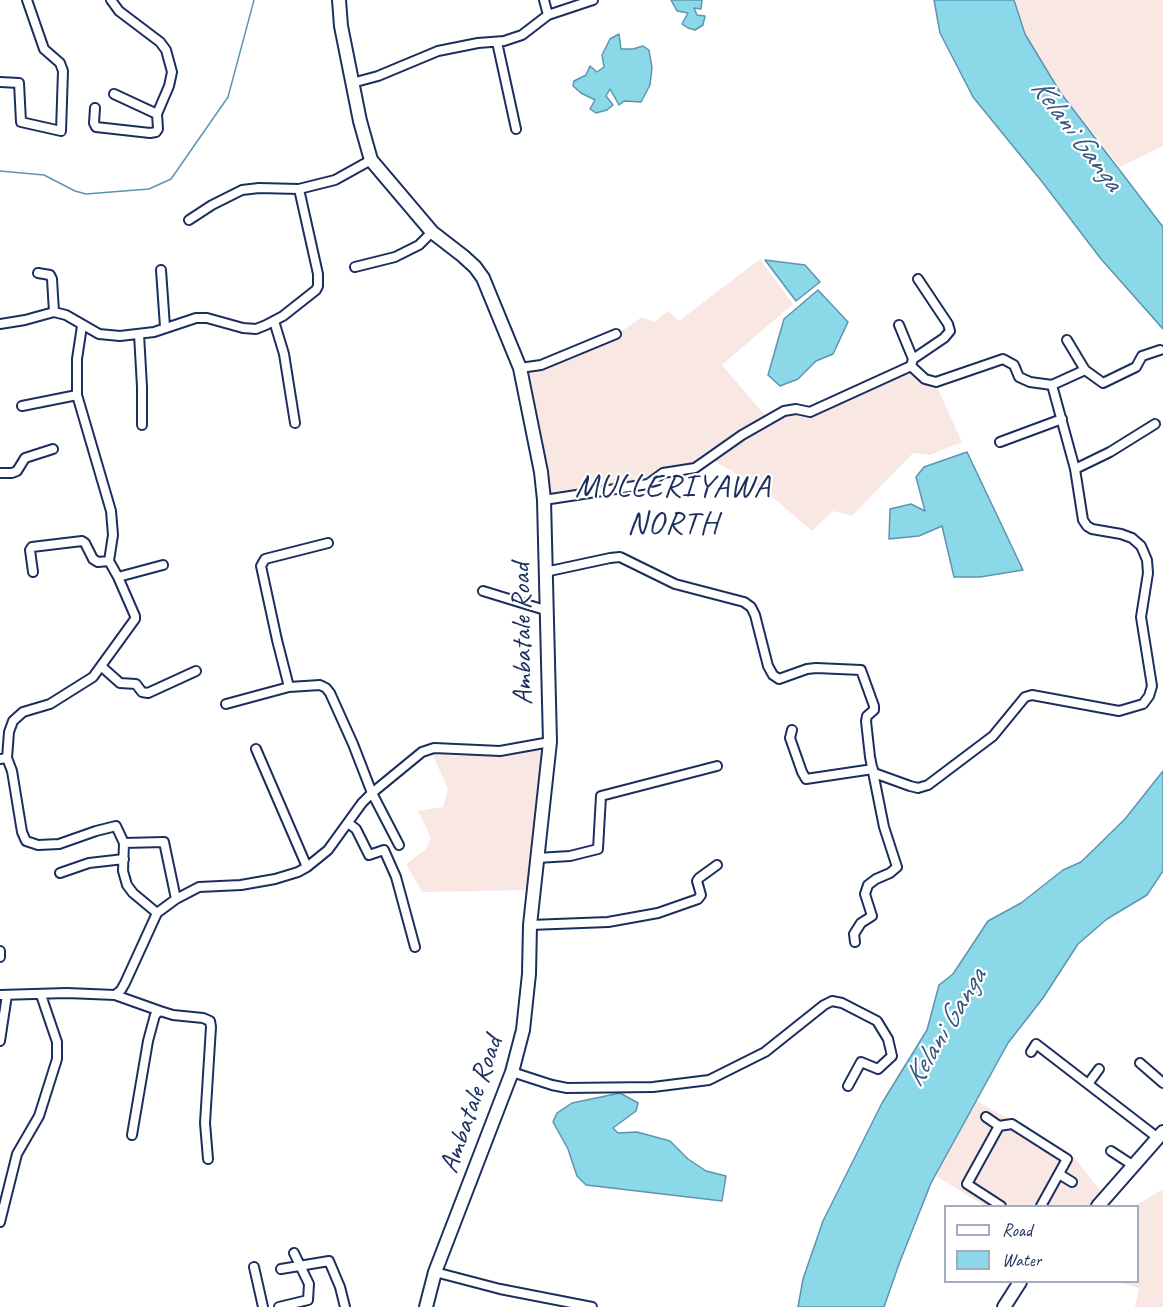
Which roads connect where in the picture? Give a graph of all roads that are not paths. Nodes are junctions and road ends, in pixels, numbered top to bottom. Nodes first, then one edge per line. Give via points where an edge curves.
1 (27, 0) edge
2 (111, 0) edge
3 (339, 0) edge
4 (544, 0) edge
5 (593, 0) edge
6 (568, 4) edge
7 (548, 15) junction
8 (497, 42) junction
9 (0, 82) edge
10 (352, 83) junction
11 (114, 94) dead end
12 (95, 108) dead end
13 (157, 114) junction
14 (516, 129) dead end
15 (371, 160) junction
16 (299, 189) junction
17 (189, 220) dead end
18 (432, 232) junction
19 (355, 267) dead end
20 (161, 270) dead end
21 (38, 273) dead end
22 (918, 279) dead end
23 (54, 312) junction
24 (274, 321) junction
25 (0, 324) edge
26 (899, 325) dead end
27 (82, 326) junction
28 (165, 327) junction
29 (139, 334) junction
30 (616, 334) dead end
31 (1067, 340) dead end
32 (1160, 350) dead end
33 (912, 363) junction
34 (520, 368) junction
35 (1085, 370) junction
36 (1052, 386) junction
37 (77, 395) junction
38 (22, 406) dead end
39 (1062, 419) junction
40 (295, 423) dead end
41 (1155, 424) dead end
42 (142, 425) dead end
43 (1000, 442) dead end
44 (53, 448) dead end
45 (1076, 469) junction
46 (0, 473) edge
47 (544, 500) junction
48 (328, 543) dead end
49 (109, 561) junction
50 (163, 565) dead end
51 (33, 572) dead end
52 (545, 572) junction
53 (118, 578) junction
54 (483, 591) dead end
55 (545, 610) junction
56 (102, 667) junction
57 (196, 671) dead end
58 (290, 687) junction
59 (226, 704) dead end
60 (792, 730) dead end
61 (550, 742) junction
62 (256, 749) dead end
63 (4, 758) edge
64 (717, 766) dead end
65 (873, 771) junction
66 (372, 793) junction
67 (348, 823) junction
68 (124, 843) junction
69 (399, 845) dead end
70 (537, 858) junction
71 (124, 859) junction
72 (717, 865) dead end
73 (307, 867) junction
74 (60, 873) dead end
75 (176, 899) junction
76 (157, 913) junction
77 (530, 925) junction
78 (855, 942) dead end
79 (416, 947) dead end
80 (0, 951) edge
81 (0, 957) edge
82 (4, 995) edge
83 (42, 995) junction
84 (114, 995) junction
85 (160, 1011) junction
86 (0, 1041) edge
87 (1031, 1052) dead end
88 (1140, 1063) dead end
89 (1099, 1069) dead end
90 (512, 1072) junction
91 (1163, 1083) edge
92 (1088, 1084) junction
93 (848, 1086) dead end
94 (986, 1117) dead end
95 (999, 1126) junction
96 (132, 1135) dead end
97 (1161, 1135) edge
98 (1111, 1151) dead end
99 (208, 1159) dead end
100 (1134, 1166) junction
101 (1059, 1174) junction
102 (1072, 1182) dead end
103 (999, 1205) edge
104 (1042, 1205) edge
105 (1099, 1205) edge
106 (0, 1222) edge
107 (294, 1253) dead end
108 (299, 1265) junction
109 (254, 1267) dead end
110 (281, 1269) dead end
111 (435, 1272) junction
112 (1019, 1283) edge
113 (263, 1307) edge
114 (279, 1307) edge
115 (345, 1307) edge
116 (426, 1307) edge
117 (592, 1307) edge
118 (1004, 1307) edge

1 - 9 street via 44,49 63,71 62,131 21,122 19,83
2 - 13 street via 166,51 171,72 169,86
3 - 10 main road, Ambatale Road
4 - 7 street
5 - 6 street
6 - 7 street
7 - 8 street via 522,35
8 - 10 street via 438,51
8 - 14 street
10 - 15 main road, Ambatale Road
11 - 13 street
12 - 13 street via 96,127 150,133 158,129
15 - 16 street via 334,180
15 - 18 main road, Ambatale Road
16 - 17 street via 242,190
16 - 24 street via 318,286
18 - 19 street via 419,245 395,257
18 - 34 main road, Ambatale Road via 483,278
20 - 28 street
21 - 23 street via 52,279
22 - 33 street via 950,331
23 - 25 street
23 - 27 street
24 - 28 street via 243,328 196,318
24 - 40 street via 284,354
26 - 33 street
27 - 29 street via 99,334
27 - 37 street via 76,359
28 - 29 street
29 - 42 street
30 - 34 street via 541,365
31 - 35 street
32 - 35 street via 1142,356 1136,367 1103,383
33 - 36 street via 925,379 936,382 1003,359 1014,365 1019,377
33 - 47 street via 810,412 784,411 695,468 663,473 648,484
34 - 47 main road, Ambatale Road
35 - 36 street
36 - 39 street
37 - 38 street
37 - 49 street via 111,511
39 - 43 street
39 - 45 street
41 - 45 street
44 - 46 street via 25,458 17,471
45 - 65 street via 1087,526 1132,538 1147,560 1141,617 1152,686 1149,696 1143,704 1119,711 1032,695 1025,697 993,736 928,785 910,786
47 - 52 main road, Ambatale Road
48 - 58 street via 265,559 261,566
49 - 51 street via 93,559 82,541 32,547
49 - 53 street
50 - 53 street
52 - 55 main road, Ambatale Road
52 - 65 street via 621,557 675,584 751,607 768,666 779,679 816,668 861,670 874,706 866,721
53 - 56 street via 135,619
54 - 55 street
55 - 61 main road, Ambatale Road
56 - 57 street via 120,683 136,684 148,693
56 - 63 street via 69,693 23,712 13,721
58 - 59 street
58 - 66 street via 320,685 330,693
60 - 65 street via 790,738 806,779
61 - 66 street via 500,751 428,749
61 - 70 main road, Ambatale Road
62 - 73 street
63 - 68 street via 12,771 26,841 59,844 111,826 118,828
64 - 70 street via 601,796 598,849
65 - 78 street via 897,867 868,885 865,894 872,916 861,923 854,934
66 - 67 street
66 - 69 street
67 - 73 street via 328,850
67 - 79 street via 356,829 369,855 384,850
68 - 71 street
68 - 75 street via 164,842
70 - 77 main road, Ambatale Road
71 - 74 street via 89,863
71 - 76 street via 127,885
72 - 77 street via 699,878 698,899 658,913 608,922
73 - 75 street via 275,879 200,887
75 - 76 street
76 - 84 street via 125,983
77 - 90 main road, Ambatale Road via 526,1011
80 - 81 street
82 - 83 street
82 - 86 street
83 - 84 street
83 - 106 street via 57,1041 57,1059 39,1116 17,1154
84 - 85 street
85 - 96 street via 155,1015 148,1041
85 - 99 street via 210,1021 205,1123
87 - 92 street via 1036,1044
88 - 91 street
89 - 92 street
90 - 93 street via 567,1088 653,1087 709,1080 765,1052 832,1001 878,1021 892,1056 878,1068 861,1062
90 - 111 main road, Ambatale Road
92 - 97 street
94 - 95 street
95 - 101 street via 1012,1124 1067,1159
95 - 103 street via 967,1184
97 - 100 main road
98 - 100 street
100 - 105 main road
101 - 102 street
101 - 104 street
107 - 108 street
108 - 110 street
108 - 114 street via 309,1284 308,1300
108 - 115 street via 329,1261
109 - 113 street
111 - 116 main road, Ambatale Road
111 - 117 street
112 - 118 main road

